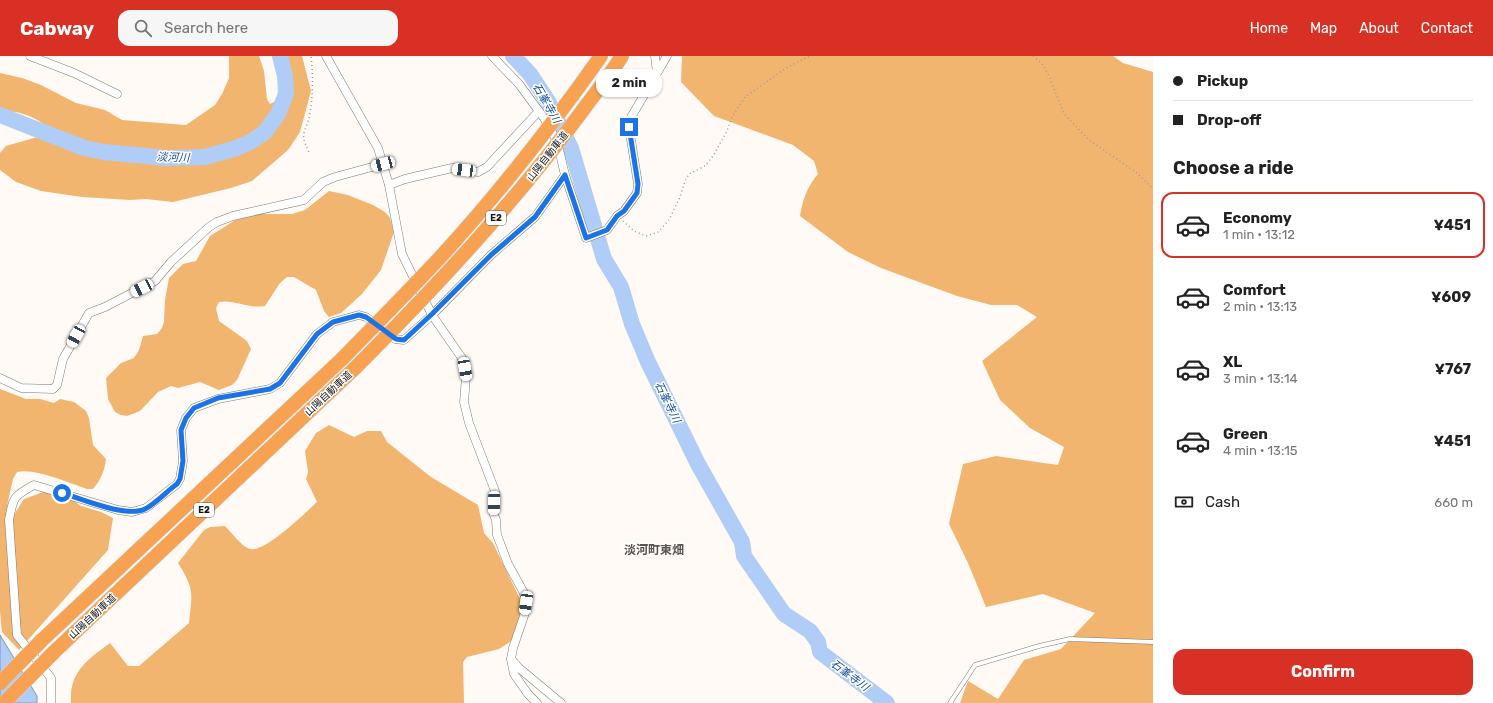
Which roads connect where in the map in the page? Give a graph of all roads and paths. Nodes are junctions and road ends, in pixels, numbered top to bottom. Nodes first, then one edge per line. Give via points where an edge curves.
1 (30, 56) edge
2 (310, 56) edge
3 (326, 56) edge
4 (492, 56) edge
5 (601, 56) edge
6 (622, 56) edge
7 (655, 56) edge
8 (667, 56) edge
9 (810, 56) edge
10 (1033, 56) edge
11 (657, 72) junction
12 (117, 94) dead end
13 (538, 112) junction
14 (309, 152) dead end
15 (383, 164) junction
16 (565, 175) junction
17 (389, 185) junction
18 (1153, 190) edge
19 (617, 216) junction
20 (432, 314) junction
21 (0, 378) edge
22 (1153, 642) edge
23 (511, 659) junction
24 (0, 683) edge
25 (4, 703) edge
26 (51, 703) edge
27 (537, 703) edge
28 (561, 703) edge
29 (950, 703) edge

1 - 12 street via 74,73
2 - 14 path via 310,113 303,141
3 - 15 street via 378,148
4 - 13 street via 519,84
5 - 24 highway, 山陽自動車道 / E2, bridge via 548,130 441,256 342,358 41,641
6 - 25 highway, 山陽自動車道 / E2, bridge via 560,141 459,261 355,368 53,653
7 - 11 street
8 - 11 street
9 - 19 path via 786,68 745,97 713,156 705,166 689,174 684,181 670,220 658,232 646,236 634,231
10 - 18 path via 1050,78 1064,114 1088,139 1137,174
11 - 19 street via 630,119 637,193 624,211
13 - 16 street via 557,141
13 - 17 street via 488,167 481,171 452,168
15 - 17 street
15 - 21 street via 323,182 304,200 233,216 209,227 171,262 155,281 89,313 63,359 57,385 53,389 21,388
16 - 19 street via 586,238 607,230
16 - 20 street via 535,217 491,255
17 - 20 street via 402,254
20 - 23 street via 464,361 464,402 469,423 495,492 494,515 497,534 508,564 524,593 525,613
20 - 26 street via 404,340 396,339 366,317 359,315 333,322 317,334 280,383 270,389 218,398 194,408 181,430 183,461 180,479 146,508 132,512 118,510 34,485 18,493 9,520 17,635 51,678
22 - 29 lane via 1070,640 1039,646 975,665
23 - 27 street via 514,674
23 - 28 street

